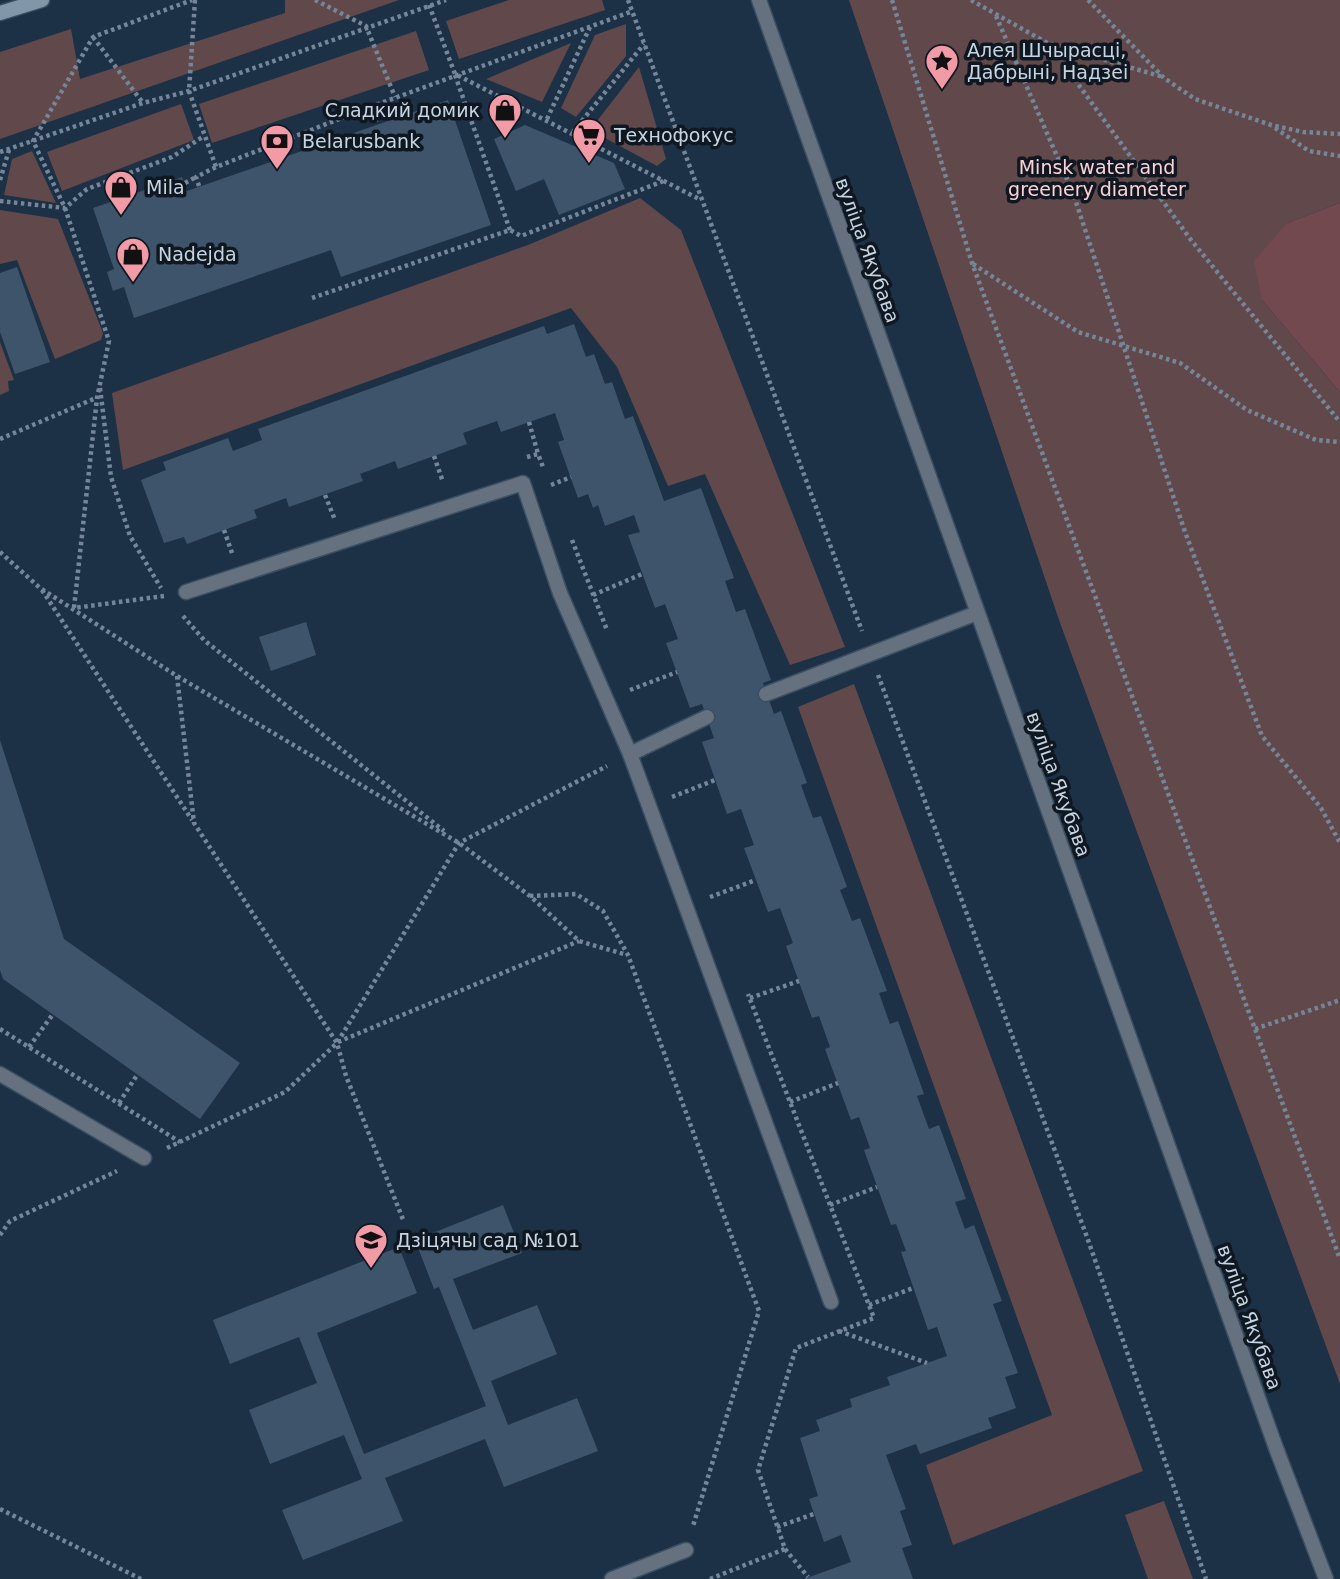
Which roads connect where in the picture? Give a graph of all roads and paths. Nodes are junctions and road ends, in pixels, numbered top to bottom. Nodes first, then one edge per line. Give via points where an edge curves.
1 (42, 0) edge
2 (194, 0) edge
3 (315, 0) edge
4 (446, 0) edge
5 (628, 0) edge
6 (759, 0) edge
7 (892, 0) edge
8 (971, 0) edge
9 (1088, 0) edge
10 (429, 5) junction
11 (633, 11) junction
12 (0, 13) edge
13 (996, 16) junction
14 (366, 26) junction
15 (590, 26) junction
16 (93, 37) junction
17 (644, 44) junction
18 (1049, 44) junction
19 (454, 74) junction
20 (1164, 78) junction
21 (189, 91) junction
22 (395, 97) junction
23 (143, 103) junction
24 (370, 107) junction
25 (547, 119) junction
26 (377, 124) dead end
27 (1271, 125) junction
28 (573, 132) junction
29 (1340, 134) edge
30 (204, 136) junction
31 (33, 141) junction
32 (9, 149) junction
33 (0, 152) edge
34 (1340, 156) edge
35 (216, 167) junction
36 (196, 177) junction
37 (0, 180) edge
38 (666, 180) junction
39 (184, 183) dead end
40 (199, 186) dead end
41 (699, 199) junction
42 (0, 201) edge
43 (65, 208) junction
44 (510, 230) junction
45 (972, 263) junction
46 (312, 298) dead end
47 (1122, 346) junction
48 (99, 380) junction
49 (97, 398) junction
50 (529, 422) dead end
51 (1340, 422) edge
52 (0, 439) edge
53 (1340, 442) edge
54 (538, 454) junction
55 (434, 456) dead end
56 (515, 461) dead end
57 (571, 477) dead end
58 (551, 485) junction
59 (433, 490) dead end
60 (325, 495) dead end
61 (555, 497) dead end
62 (348, 519) dead end
63 (224, 530) dead end
64 (570, 534) dead end
65 (0, 552) edge
66 (234, 559) dead end
67 (642, 574) dead end
68 (172, 580) dead end
69 (159, 585) junction
70 (40, 588) junction
71 (186, 592) joint
72 (593, 595) junction
73 (165, 596) junction
74 (173, 605) dead end
75 (74, 608) junction
76 (977, 612) junction
77 (181, 614) dead end
78 (612, 642) dead end
79 (870, 653) junction
80 (677, 673) dead end
81 (177, 677) junction
82 (626, 678) dead end
83 (630, 690) junction
84 (766, 694) dead end
85 (634, 701) dead end
86 (706, 717) dead end
87 (630, 754) junction
88 (715, 780) dead end
89 (667, 786) dead end
90 (671, 797) junction
91 (676, 809) dead end
92 (194, 823) junction
93 (458, 843) junction
94 (1340, 843) edge
95 (756, 880) dead end
96 (705, 884) dead end
97 (530, 896) junction
98 (710, 897) junction
99 (715, 910) dead end
100 (579, 941) junction
101 (628, 955) junction
102 (799, 981) dead end
103 (745, 985) dead end
104 (750, 998) junction
105 (1340, 1000) edge
106 (52, 1014) dead end
107 (1255, 1029) junction
108 (0, 1030) edge
109 (337, 1043) junction
110 (29, 1048) junction
111 (0, 1074) edge
112 (137, 1075) dead end
113 (838, 1083) dead end
114 (790, 1102) junction
115 (118, 1104) junction
116 (180, 1142) junction
117 (144, 1158) junction
118 (877, 1187) dead end
119 (830, 1205) junction
120 (404, 1222) dead end
121 (0, 1235) edge
122 (1340, 1259) edge
123 (913, 1288) dead end
124 (831, 1302) dead end
125 (869, 1305) junction
126 (839, 1331) junction
127 (927, 1363) dead end
128 (0, 1509) edge
129 (814, 1514) dead end
130 (778, 1527) junction
131 (785, 1549) junction
132 (686, 1550) joint
133 (807, 1577) edge
134 (141, 1579) edge
135 (612, 1579) edge
136 (710, 1579) edge
137 (1206, 1579) edge
138 (1326, 1579) edge

1 - 12 main road
2 - 16 path
2 - 21 path
3 - 14 path
4 - 10 path
5 - 11 path
6 - 76 street, вуліца Якубава
7 - 45 path
8 - 13 path
9 - 20 path
10 - 14 path
10 - 19 path
11 - 15 path
11 - 17 path
13 - 18 path
13 - 47 path via 1073,192
14 - 21 path
14 - 22 path
15 - 19 path
15 - 25 path
16 - 23 path
16 - 31 path
17 - 28 path
17 - 41 path
18 - 20 path
18 - 51 path via 1191,240
19 - 22 path
19 - 25 path
19 - 44 path
20 - 27 path via 1195,99
21 - 23 path
21 - 30 path
22 - 24 path
23 - 31 path
24 - 26 path
24 - 35 path
25 - 28 path
27 - 29 path
27 - 34 path via 1309,151
28 - 38 path
30 - 35 path
30 - 43 path via 172,157 88,189
31 - 32 path
31 - 43 path
32 - 33 path
32 - 37 path
35 - 36 path
36 - 39 path
36 - 40 path
38 - 41 path
38 - 44 path via 520,236
41 - 79 path
42 - 43 path
43 - 48 path via 109,341
44 - 46 path
45 - 47 path via 1078,332
45 - 107 path
47 - 53 path via 1180,363 1247,410 1316,440
47 - 94 path via 1185,532 1262,736 1321,808
48 - 49 path
48 - 69 path via 111,477 130,536
49 - 52 path
49 - 75 path
50 - 54 path
54 - 56 path
54 - 58 path
55 - 59 path via 445,485
57 - 58 path
58 - 61 path
60 - 62 path via 336,524
63 - 66 path
64 - 72 path
65 - 70 path
67 - 72 path
68 - 69 path
69 - 73 path
70 - 75 path
70 - 92 path
71 - 73 path
71 - 87 street via 523,483 559,593
72 - 78 path
73 - 74 path
73 - 75 path
75 - 81 path
76 - 79 street
76 - 138 street, вуліца Якубава
77 - 93 path via 204,640
79 - 84 street
79 - 137 path via 1087,1237
80 - 83 path
81 - 92 path
81 - 93 path
82 - 83 path
83 - 85 path
86 - 87 street
87 - 93 path
87 - 124 street
88 - 90 path
89 - 90 path
90 - 91 path
92 - 109 path
93 - 97 path
93 - 109 path
95 - 98 path
96 - 98 path
97 - 100 path
97 - 101 path via 576,894 603,911
98 - 99 path
100 - 101 path
100 - 109 path
101 - 132 path via 759,1311
102 - 104 path
103 - 104 path
104 - 114 path
105 - 107 path
106 - 110 path
107 - 122 path
108 - 110 path
109 - 116 path via 285,1091
109 - 120 path
110 - 115 path
111 - 117 street
112 - 115 path
113 - 114 path
114 - 119 path
115 - 116 path
116 - 117 path
117 - 121 path via 10,1221
118 - 119 path
119 - 125 path
123 - 125 path
125 - 126 path via 874,1318
126 - 127 path
126 - 130 path via 796,1348 758,1470
128 - 134 path
129 - 130 path
130 - 131 path
131 - 133 path
131 - 136 path
132 - 135 street

